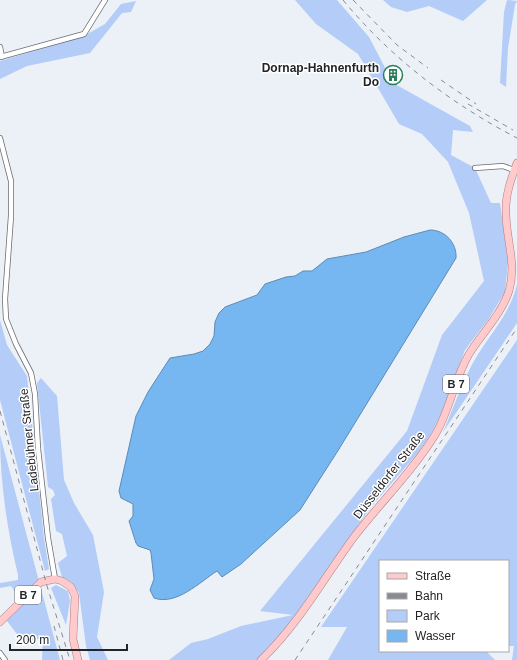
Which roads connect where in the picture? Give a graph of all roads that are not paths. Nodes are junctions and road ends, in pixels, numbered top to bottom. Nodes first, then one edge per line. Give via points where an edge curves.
1 (105, 0) edge
2 (0, 47) edge
3 (1, 57) edge
4 (0, 138) edge
5 (516, 167) edge
6 (475, 168) dead end
7 (55, 579) junction
8 (0, 622) edge
9 (0, 653) edge
10 (5, 660) edge
11 (78, 660) edge
12 (261, 660) edge

1 - 3 street via 84,34
2 - 3 street
4 - 7 street, Ladebühner Straße via 11,181 6,319 31,373 36,394 38,449
5 - 6 street, Düsseldorfer Straße
5 - 12 main road, Düsseldorfer Straße / B 7 via 506,196 513,271 504,304 465,361 442,421 428,444 333,566 287,632
7 - 8 main road, B 7 via 41,582
7 - 11 main road, B 7 via 68,584 75,596 74,638
9 - 10 street

